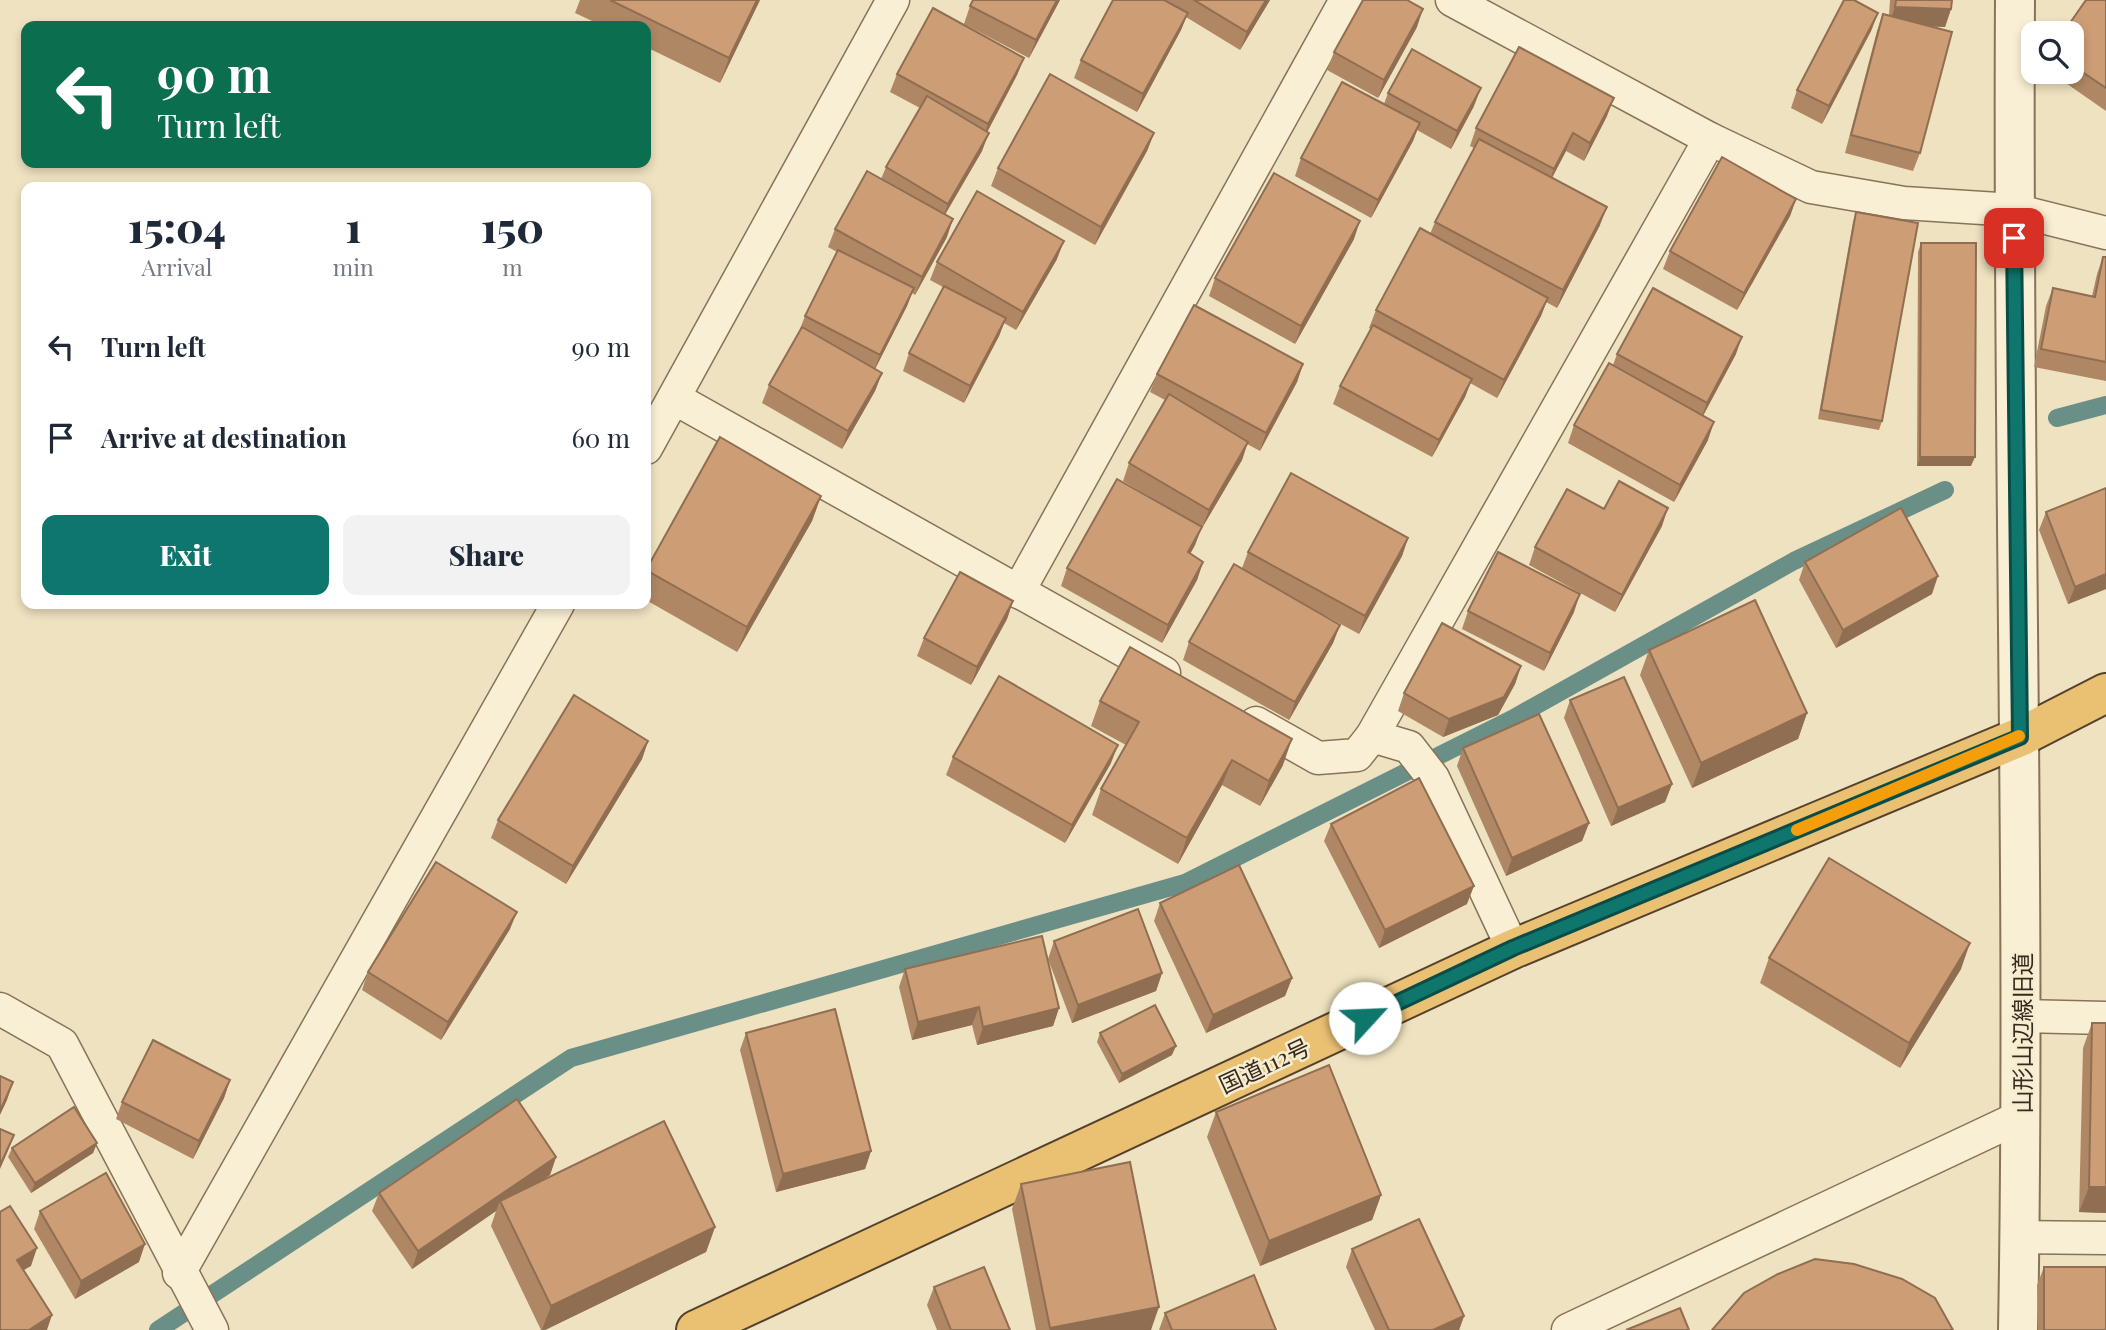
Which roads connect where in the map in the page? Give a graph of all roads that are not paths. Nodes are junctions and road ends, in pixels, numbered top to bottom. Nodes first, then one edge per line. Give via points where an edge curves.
1 (893, 0) edge
2 (1346, 0) edge
3 (1452, 0) edge
4 (2015, 0) edge
5 (1710, 139) junction
6 (2014, 210) junction
7 (2106, 233) edge
8 (674, 398) junction
9 (651, 439) edge
10 (1018, 592) junction
11 (555, 609) edge
12 (1186, 685) edge
13 (2106, 693) edge
14 (1234, 711) edge
15 (1372, 736) junction
16 (2020, 737) junction
17 (1513, 948) junction
18 (0, 1009) edge
19 (2022, 1016) junction
20 (2106, 1018) edge
21 (2020, 1117) junction
22 (2020, 1237) junction
23 (2106, 1238) edge
24 (183, 1280) junction
25 (212, 1330) edge
26 (696, 1330) edge
27 (1568, 1330) edge
28 (2018, 1330) edge

1 - 8 lane
2 - 10 lane
3 - 5 lane
4 - 6 street, 山形山辺線旧道
5 - 6 lane via 1811,187 1904,203
5 - 15 lane
6 - 7 lane
6 - 16 street, 山形山辺線旧道
8 - 9 lane
8 - 10 lane
10 - 12 lane
11 - 24 lane
13 - 16 highway, 国道112号
14 - 15 lane via 1318,758 1357,755
15 - 17 lane via 1409,747 1433,778
16 - 17 highway, 国道112号
16 - 19 street, 山形山辺線旧道
17 - 26 highway, 国道112号
18 - 24 lane via 62,1044
19 - 20 lane
19 - 21 street, 山形山辺線旧道
21 - 22 street, 山形山辺線旧道
21 - 27 lane
22 - 23 lane
22 - 28 street, 山形山辺線旧道
24 - 25 lane

